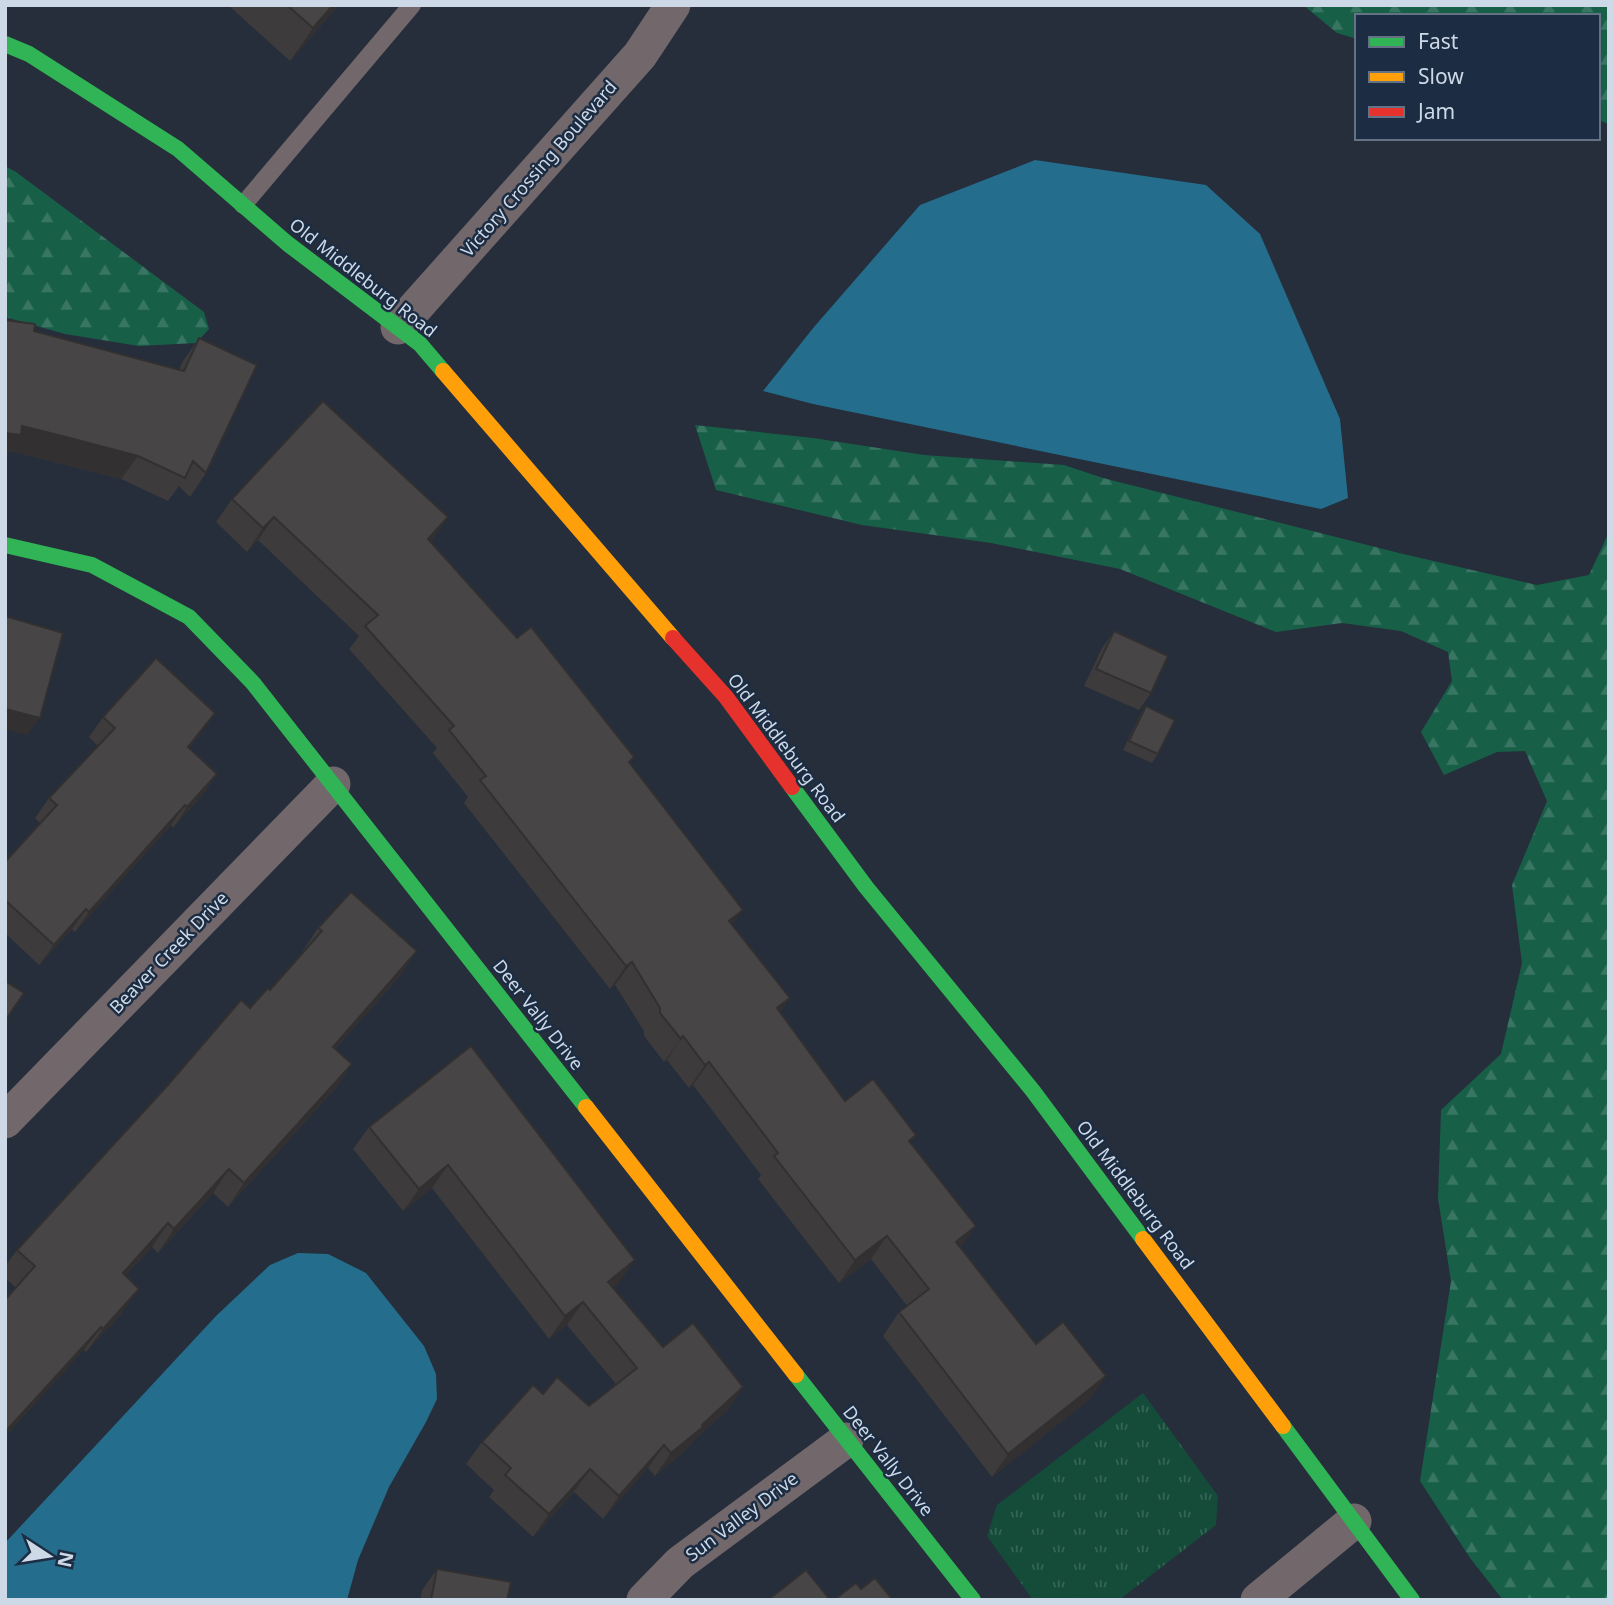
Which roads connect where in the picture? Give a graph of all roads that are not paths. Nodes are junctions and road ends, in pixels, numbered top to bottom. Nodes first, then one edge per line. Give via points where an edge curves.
1 (411, 5) edge
2 (673, 5) edge
3 (5, 44) edge
4 (243, 205) junction
5 (398, 327) junction
6 (5, 545) edge
7 (333, 784) junction
8 (5, 1121) edge
9 (846, 1440) junction
10 (1354, 1521) junction
11 (644, 1600) edge
12 (973, 1600) edge
13 (1258, 1600) edge
14 (1412, 1600) edge

1 - 4 lane
2 - 5 street, Victory Crossing Boulevard via 640,55
3 - 4 main road, Old Middleburg Road via 29,54 178,149
4 - 5 main road, Old Middleburg Road
5 - 10 main road, Old Middleburg Road via 420,344 726,697 866,887 1033,1091
6 - 7 main road, Deer Vally Drive via 92,565 189,617 253,683
7 - 8 street, Beaver Creek Drive
7 - 9 main road, Deer Vally Drive
9 - 11 street, Sun Valley Drive via 680,1563
9 - 12 main road, Deer Vally Drive
10 - 13 street
10 - 14 main road, Old Middleburg Road

